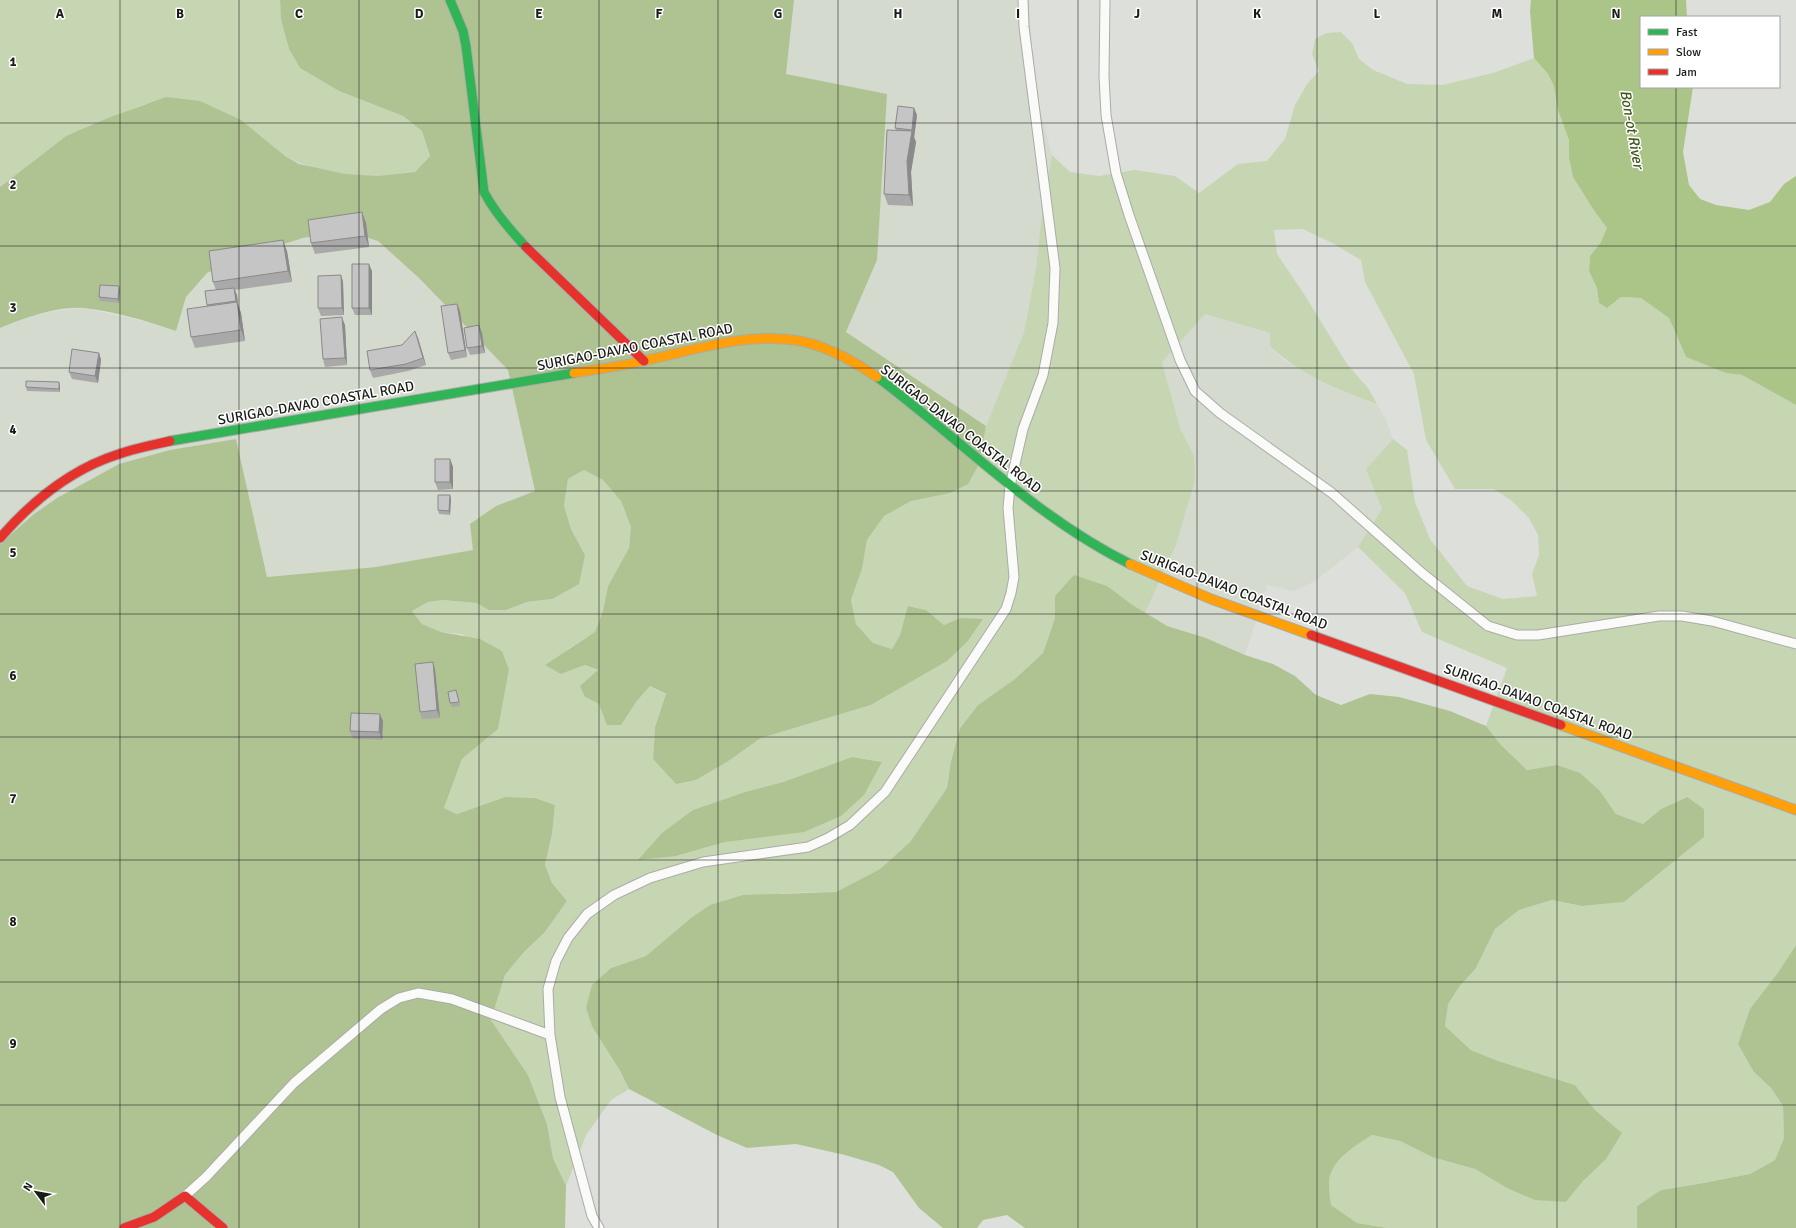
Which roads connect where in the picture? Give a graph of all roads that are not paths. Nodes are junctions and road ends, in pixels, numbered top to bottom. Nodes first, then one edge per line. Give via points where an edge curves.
1 (450, 0) edge
2 (1024, 0) edge
3 (1105, 0) edge
4 (644, 361) junction
5 (1010, 486) junction
6 (0, 538) edge
7 (1796, 644) edge
8 (1796, 810) edge
9 (550, 1035) junction
10 (185, 1196) junction
11 (592, 1216) junction
12 (124, 1228) edge
13 (223, 1228) edge
14 (594, 1228) edge
15 (599, 1228) edge

1 - 4 main road via 463,31 466,46 481,177 488,202 526,247
2 - 5 lane via 1024,26 1055,268 1053,323 1043,374 1023,429
3 - 7 lane via 1106,115 1116,172 1180,360 1195,391 1220,413 1332,493 1422,573 1488,626 1517,635 1538,635 1659,616 1682,616 1712,621
4 - 5 main road, SURIGAO-DAVAO COASTAL ROAD via 747,340 774,338 814,345 846,359 886,384
4 - 6 main road, SURIGAO-DAVAO COASTAL ROAD via 171,441 112,456 57,483 19,515
5 - 8 main road, SURIGAO-DAVAO COASTAL ROAD via 1066,528 1145,572 1211,599
5 - 9 lane via 1008,508 1014,577 1006,609 885,792 850,825 808,847 704,862 650,878 614,894 587,914 568,938 556,961 548,990
9 - 10 lane via 452,999 418,994 398,998 381,1009 294,1083
9 - 11 lane via 560,1097
10 - 12 main road via 154,1217
10 - 13 main road
11 - 14 lane
11 - 15 lane

